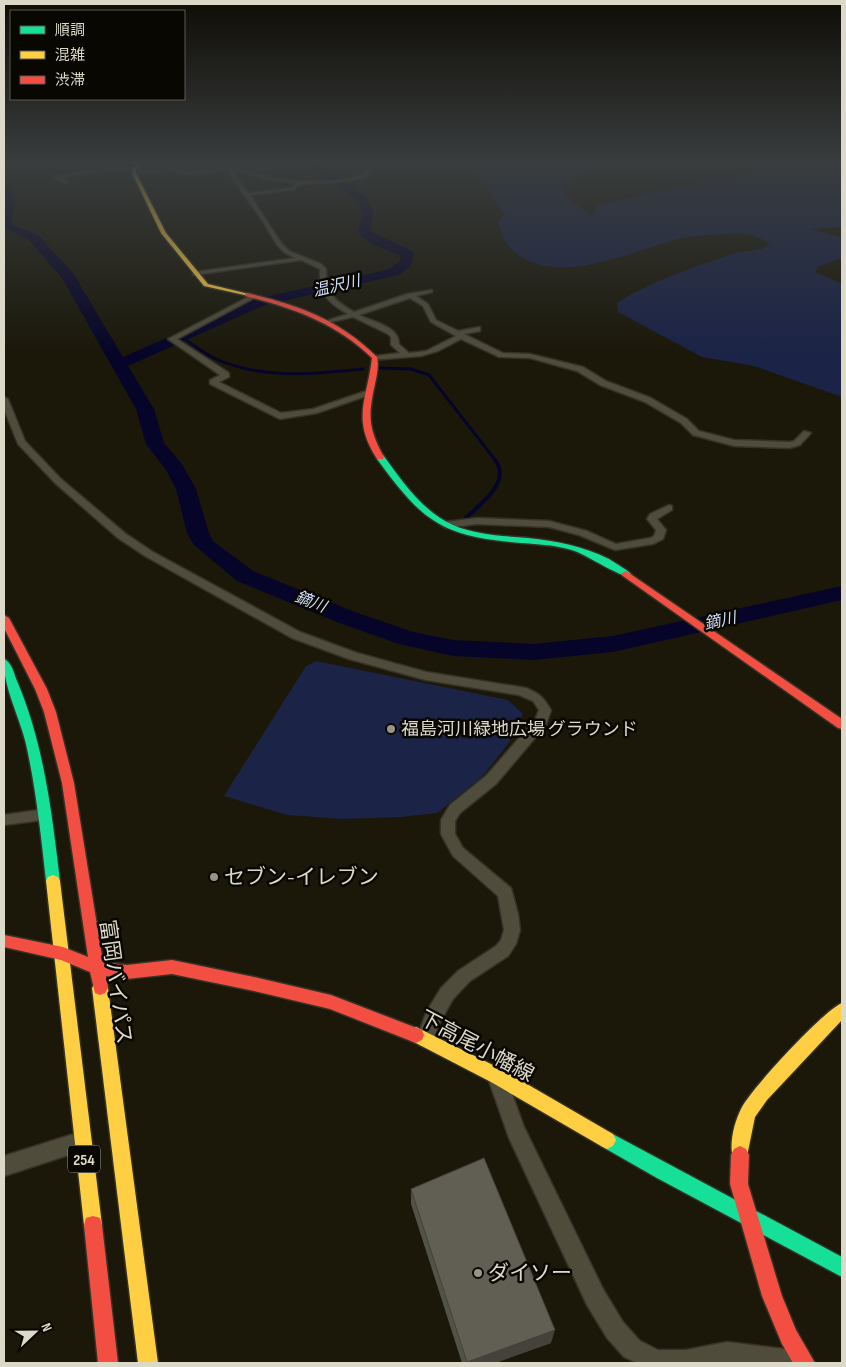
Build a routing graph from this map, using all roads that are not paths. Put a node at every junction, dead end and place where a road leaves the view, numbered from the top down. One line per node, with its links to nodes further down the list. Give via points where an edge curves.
1 (160, 225): 4 (main road)
2 (267, 225): 3 (street, via 279,244)
3 (300, 259): 4 (street); 8 (street, via 323,269 323,288)
4 (196, 274): 7 (main road, via 210,288)
5 (430, 291): 6 (street)
6 (409, 296): 8 (street); 11 (street, via 426,306 433,321)
7 (252, 297): 9 (main road, via 287,304); 14 (street, via 172,339 226,376 213,382 280,416 314,411)
8 (354, 315): 9 (street); 12 (street, via 391,332 395,345)
9 (328, 322): 13 (main road, via 365,347)
10 (477, 329): 11 (street)
11 (459, 335): 12 (street, via 432,351); 16 (street, via 502,355 530,356 580,369 602,383 648,400 684,421 696,433 734,443 790,445)
12 (407, 355): 13 (street)
13 (375, 358): 14 (main road, via 376,367)
14 (369, 392): 18 (main road, via 364,424 376,452 424,510)
15 (4, 399): 28 (street, via 21,442 122,536 149,554 296,635 426,676 522,692 537,698 544,710 541,722 491,780 455,809 448,820 448,834 458,852 505,892 511,934 501,954 456,983 428,1025)
16 (807, 433)
17 (668, 508): 18 (street, via 652,520 661,530 653,542 615,547 583,533 549,524 477,521)
18 (446, 525): 21 (main road, via 481,535 547,541 583,550 602,559)
19 (4, 618): 26 (main road, 富岡バイパス / 254, via 41,689 65,765)
20 (4, 663): 22 (main road, 254, via 33,747)
21 (842, 725)
22 (45, 815): 23 (street); 25 (main road, 254)
23 (4, 820)
24 (4, 941): 25 (main road, 下高尾小幡線)
25 (62, 954): 26 (main road, 下高尾小幡線); 30 (main road, 254)
26 (97, 968): 28 (main road, 下高尾小幡線, via 127,972 172,967 254,984 331,1002); 35 (main road, 富岡バイパス / 254)
27 (842, 1010): 32 (main road, via 783,1069 748,1113 741,1138 739,1184)
28 (425, 1039): 29 (main road, 下高尾小幡線)
29 (497, 1076): 32 (main road, 下高尾小幡線); 36 (street, via 516,1131 595,1297 632,1350 657,1361 686,1361 727,1353)
30 (82, 1142): 31 (street); 34 (main road, 254)
31 (4, 1166)
32 (750, 1218): 33 (main road, 下高尾小幡線); 36 (main road, via 772,1296)
33 (842, 1267)
34 (108, 1363)
35 (148, 1363)
36 (804, 1363)

